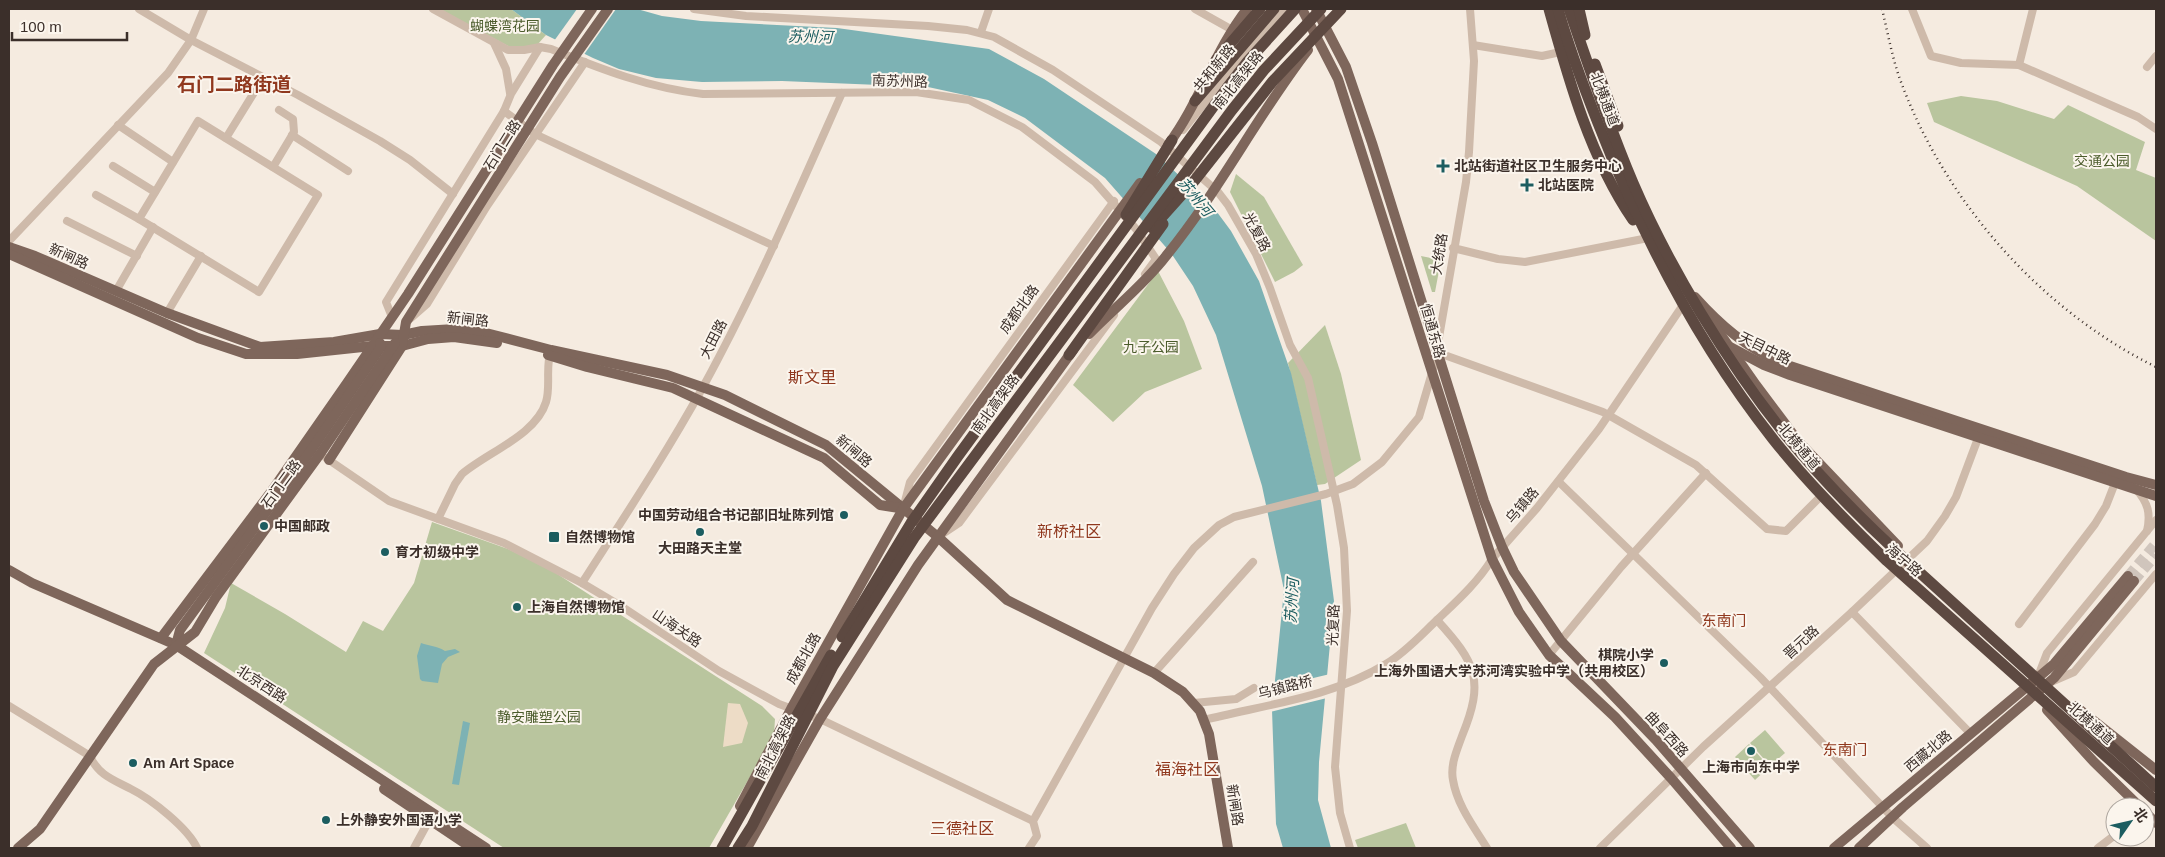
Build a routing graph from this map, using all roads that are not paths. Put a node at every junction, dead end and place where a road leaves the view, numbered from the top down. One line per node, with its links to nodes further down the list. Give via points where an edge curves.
1 (139, 9): 28 (street)
2 (204, 9): 28 (street)
3 (433, 9): 29 (street)
4 (592, 9): 79 (main road, 石门二路)
5 (608, 9): 80 (main road, 石门二路, via 560,77)
6 (694, 9): 26 (street, 光复路, via 746,16)
7 (989, 9): 26 (street)
8 (1195, 9): 30 (street)
9 (1247, 9): 35 (main road, 成都北路, via 1224,41)
10 (1259, 9): 30 (street); 35 (highway)
11 (1274, 9): 42 (highway)
12 (1284, 9): 30 (street, 共和新路)
13 (1295, 9): 73 (highway, 南北高架路, via 1248,61)
14 (1302, 9): 27 (main road, 恒通东路)
15 (1316, 9): 25 (main road, 恒通东路)
16 (1321, 9): 74 (highway, 南北高架路, via 1270,63 1232,110)
17 (1342, 9): 25 (main road); 55 (highway, via 1273,81)
18 (1470, 9): 31 (street, 大统路)
19 (1549, 9): 69 (highway, via 1566,72 1597,153 1619,199)
20 (1556, 9): 33 (main road, 天目中路); 69 (highway, 北横通道, via 1605,142)
21 (1569, 9): 65 (highway, 北横通道, via 1615,138); 76 (main road, 天目中路, via 1640,191)
22 (1579, 9): 65 (highway, via 1588,45)
23 (1912, 9): 37 (street, via 1931,56 1961,64)
24 (2032, 12): 37 (street)
25 (1326, 27): 27 (main road); 87 (main road, 恒通东路, via 1346,68 1372,143)
26 (981, 32): 50 (street, 光复路, via 1053,70)
27 (1317, 36): 55 (street, via 1302,45 1275,75); 88 (main road, via 1216,189 1166,257); 89 (main road, 恒通东路, via 1338,80)
28 (191, 40): 39 (street); 45 (street, via 168,73)
29 (493, 42): 32 (street, via 508,50); 41 (street, 石门二路, via 506,69)
30 (1253, 42): 50 (street, 共和新路)
31 (1473, 45): 33 (street, via 1542,56); 68 (street, 大统路, via 1469,152)
32 (540, 48): 36 (street, 南苏州路); 41 (street, 石门二路)
33 (1567, 51): 63 (main road, 天目中路)
34 (2156, 56): 38 (street)
35 (1216, 60): 42 (main road, 成都北路)
36 (584, 62): 40 (street, 南苏州路, via 632,80 681,92); 47 (street, 石门二路)
37 (2018, 65): 46 (street, via 2138,117)
38 (2147, 67)
39 (263, 78): 49 (street); 57 (street, via 395,150)
40 (842, 93): 59 (street, 南苏州路, via 916,92 969,100 1022,127 1095,182); 66 (street, 大田路)
41 (510, 94): 44 (street, 石门二路)
42 (1195, 101): 50 (main road, 成都北路)
43 (278, 110): 48 (street, via 294,120)
44 (504, 111): 47 (street); 57 (street, 石门二路)
45 (118, 125): 51 (street); 64 (street)
46 (2156, 129)
47 (535, 134): 66 (street); 80 (street, 石门二路, via 427,304)
48 (292, 136): 53 (street); 54 (street)
49 (226, 138): 51 (street, via 198,121); 53 (street)
50 (1170, 144): 55 (street, 光复路); 73 (highway); 104 (main road, 成都北路)
51 (173, 162): 56 (street)
52 (113, 166): 56 (street)
53 (273, 167): 72 (street, via 318,195 260,292)
54 (348, 171)
55 (1196, 177): 74 (highway); 88 (highway); 101 (street, 光复路, via 1218,192 1228,205 1263,271 1290,345 1308,378)
56 (155, 192): 60 (street)
57 (453, 194): 79 (street, 石门二路, via 386,302)
58 (96, 195): 60 (street)
59 (1114, 201): 104 (street, 成都北路, via 910,482); 108 (street, 南苏州路, via 1156,259 959,523)
60 (139, 219): 62 (street)
61 (67, 221): 71 (street)
62 (153, 227): 71 (street); 72 (street)
63 (1643, 238): 68 (street, via 1525,262); 77 (main road, 天目中路)
64 (9, 241)
65 (1662, 242): 146 (highway, 北横通道, via 1726,352 1783,432 1815,470 1896,551)
66 (774, 246): 90 (street, 大田路)
67 (9, 247): 75 (main road, 新闸路)
68 (1453, 248): 87 (street, 大统路)
69 (1652, 249): 146 (highway, 北横通道, via 1694,326 1773,440 1806,478 1887,560)
70 (9, 254): 83 (main road, 新闸路, via 198,338 246,354 297,354)
71 (137, 256): 75 (street)
72 (200, 256): 78 (street)
73 (1089, 275): 160 (highway, 南北高架路, via 911,523 812,687)
74 (1101, 285): 161 (highway, 南北高架路, via 890,575 834,666)
75 (116, 291): 78 (main road, 新闸路)
76 (1692, 294): 77 (street, 乌镇路); 85 (main road, 海宁路); 93 (main road, 天目中路, via 1732,335 1769,357)
77 (1680, 308): 85 (main road, 天目中路); 92 (street, 乌镇路); 103 (main road, 海宁路, via 1762,430)
78 (166, 313): 81 (main road, 新闸路, via 260,347 334,342)
79 (392, 317): 81 (main road, 石门二路)
80 (406, 322): 82 (main road, 石门二路)
81 (380, 334): 82 (main road, 新闸路); 83 (main road)
82 (403, 335): 84 (main road, 石门二路); 86 (main road, 新闸路, via 455,329 486,333)
83 (376, 346): 84 (main road, 新闸路); 94 (main road, 石门二路); 109 (main road, 石门二路)
84 (397, 346): 86 (main road, 新闸路, via 454,337); 94 (main road, 石门二路); 95 (main road, 石门二路)
85 (1728, 346): 93 (main road, 天目中路, via 1784,373); 112 (main road, 海宁路, via 1798,441)
86 (550, 352): 90 (main road, 新闸路, via 667,374); 91 (main road, 新闸路, via 587,367 668,386); 105 (street, via 543,411 526,430 462,474)
87 (1436, 352): 89 (street, 大统路); 92 (street); 110 (main road, 恒通东路)
88 (1069, 355): 108 (main road)
89 (1432, 374): 101 (street, 大统路, via 1420,415 1386,457 1364,478); 113 (main road, 恒通东路)
90 (703, 387): 91 (street, 大田路); 104 (main road, 新闸路, via 826,445)
91 (696, 398): 104 (main road, 新闸路, via 824,458 880,505); 118 (street, 大田路)
92 (1609, 415): 96 (street, via 1685,457); 97 (street, 乌镇路)
93 (1980, 433): 98 (main road, 天目中路); 99 (main road, 天目中路); 112 (street, 晋元路, via 1950,508 1927,541)
94 (316, 452): 95 (street, 山海关路); 109 (main road, 石门二路); 124 (main road, 石门二路, via 195,632)
95 (329, 460): 105 (street, 山海关路, via 390,500)
96 (1706, 473): 103 (street, via 1767,529 1786,531); 111 (street)
97 (1558, 482): 110 (street, 乌镇路); 111 (street)
98 (2115, 483): 100 (main road, 天目中路); 121 (street, via 2095,524)
99 (2156, 485)
100 (2136, 489): 102 (main road, 天目中路); 107 (street, via 2147,503)
101 (1334, 491): 126 (street, 大统路, via 1242,514 1218,525 1174,574); 130 (street, 光复路, via 1347,591)
102 (2156, 496)
103 (1819, 498): 116 (main road, 海宁路)
104 (902, 508): 108 (main road, 新闸路); 138 (main road, 成都北路)
105 (438, 519): 118 (street, 山海关路, via 504,544)
106 (2156, 520): 107 (street, 西藏北路)
107 (2146, 533): 128 (street, 西藏北路, via 2048,653)
108 (938, 537): 126 (main road, 新闸路, via 1007,600); 139 (main road)
109 (241, 539): 122 (main road, 石门二路); 124 (main road, 石门二路, via 180,630)
110 (1502, 548): 113 (street, 乌镇路); 123 (main road, 恒通东路, via 1514,572)
111 (1634, 553): 123 (street); 131 (street)
112 (1910, 558): 116 (street, 晋元路); 128 (main road, 海宁路)
113 (1492, 559): 120 (street, 乌镇路, via 1483,574); 125 (main road, 恒通东路, via 1519,612)
114 (1253, 562): 127 (street)
115 (9, 570): 122 (main road, 北京西路)
116 (1896, 572): 119 (street, 晋元路); 132 (main road, 海宁路)
117 (2156, 574): 129 (street, 西藏北路, via 2074,672)
118 (582, 584): 138 (street, 山海关路, via 719,671)
119 (1852, 612): 131 (street, 晋元路); 141 (street)
120 (1437, 620): 130 (street, 乌镇路, via 1388,663); 166 (street, via 1459,644 1468,659 1473,678 1473,710 1454,758 1452,779 1464,813)
121 (2019, 624)
122 (161, 638): 124 (main road, 北京西路)
123 (1561, 641): 125 (street); 143 (main road, 曲阜西路, via 1656,740)
124 (176, 645): 142 (main road, 石门二路, via 154,664); 151 (main road, 北京西路, via 367,770)
125 (1549, 655): 145 (main road, 曲阜西路, via 1615,717)
126 (1124, 658): 127 (main road, 新闸路); 153 (street, 大统路)
127 (1154, 674): 136 (main road, 新闸路, via 1174,685)
128 (2039, 674): 129 (main road, 海宁路); 129 (main road, 西藏北路, via 2054,664 2131,579); 132 (main road, 西藏北路)
129 (2049, 683): 135 (main road, 西藏北路); 144 (main road, 海宁路, via 2084,715)
130 (1340, 686): 134 (street, 乌镇路); 165 (street, 光复路, via 1336,780 1340,813)
131 (1770, 687): 143 (street, 晋元路); 150 (street)
132 (2024, 687): 135 (main road, 海宁路); 141 (main road, 西藏北路)
133 (1254, 688): 136 (street, via 1236,700)
134 (1331, 689): 140 (street, 乌镇路桥)
135 (2034, 697): 148 (main road, 海宁路); 152 (main road, 西藏北路)
136 (1194, 703): 140 (main road, 新闸路)
137 (9, 706): 142 (street)
138 (791, 709): 139 (street, 山海关路); 159 (main road, 成都北路)
139 (820, 719): 153 (street, 山海关路); 162 (main road)
140 (1204, 720): 164 (main road, 新闸路, via 1212,748)
141 (1970, 733): 150 (main road, 西藏北路)
142 (90, 756): 154 (main road, 石门二路, via 40,829); 155 (street, via 94,767 181,825)
143 (1679, 769): 145 (street, 晋元路); 169 (main road, 曲阜西路)
144 (2156, 770)
145 (1671, 778): 167 (street, 晋元路); 168 (main road, 曲阜西路)
146 (2140, 780): 147 (highway, 北横通道); 149 (highway, 北横通道)
147 (2156, 787)
148 (2130, 797)
149 (2156, 802)
150 (1882, 807): 152 (street); 170 (main road, 西藏北路)
151 (431, 817): 156 (street); 157 (main road); 158 (main road, 北京西路)
152 (1892, 818): 171 (main road, 西藏北路); 172 (street)
153 (1033, 821): 163 (street, via 1037,836)
154 (18, 848)
155 (197, 848)
156 (414, 848)
157 (472, 848)
158 (486, 848)
159 (715, 848)
160 (722, 848)
161 (738, 848)
162 (747, 848)
163 (1029, 848)
164 (1228, 848)
165 (1350, 848)
166 (1487, 848)
167 (1600, 848)
168 (1731, 848)
169 (1750, 848)
170 (1834, 848)
171 (1859, 848)
172 (1927, 848)

